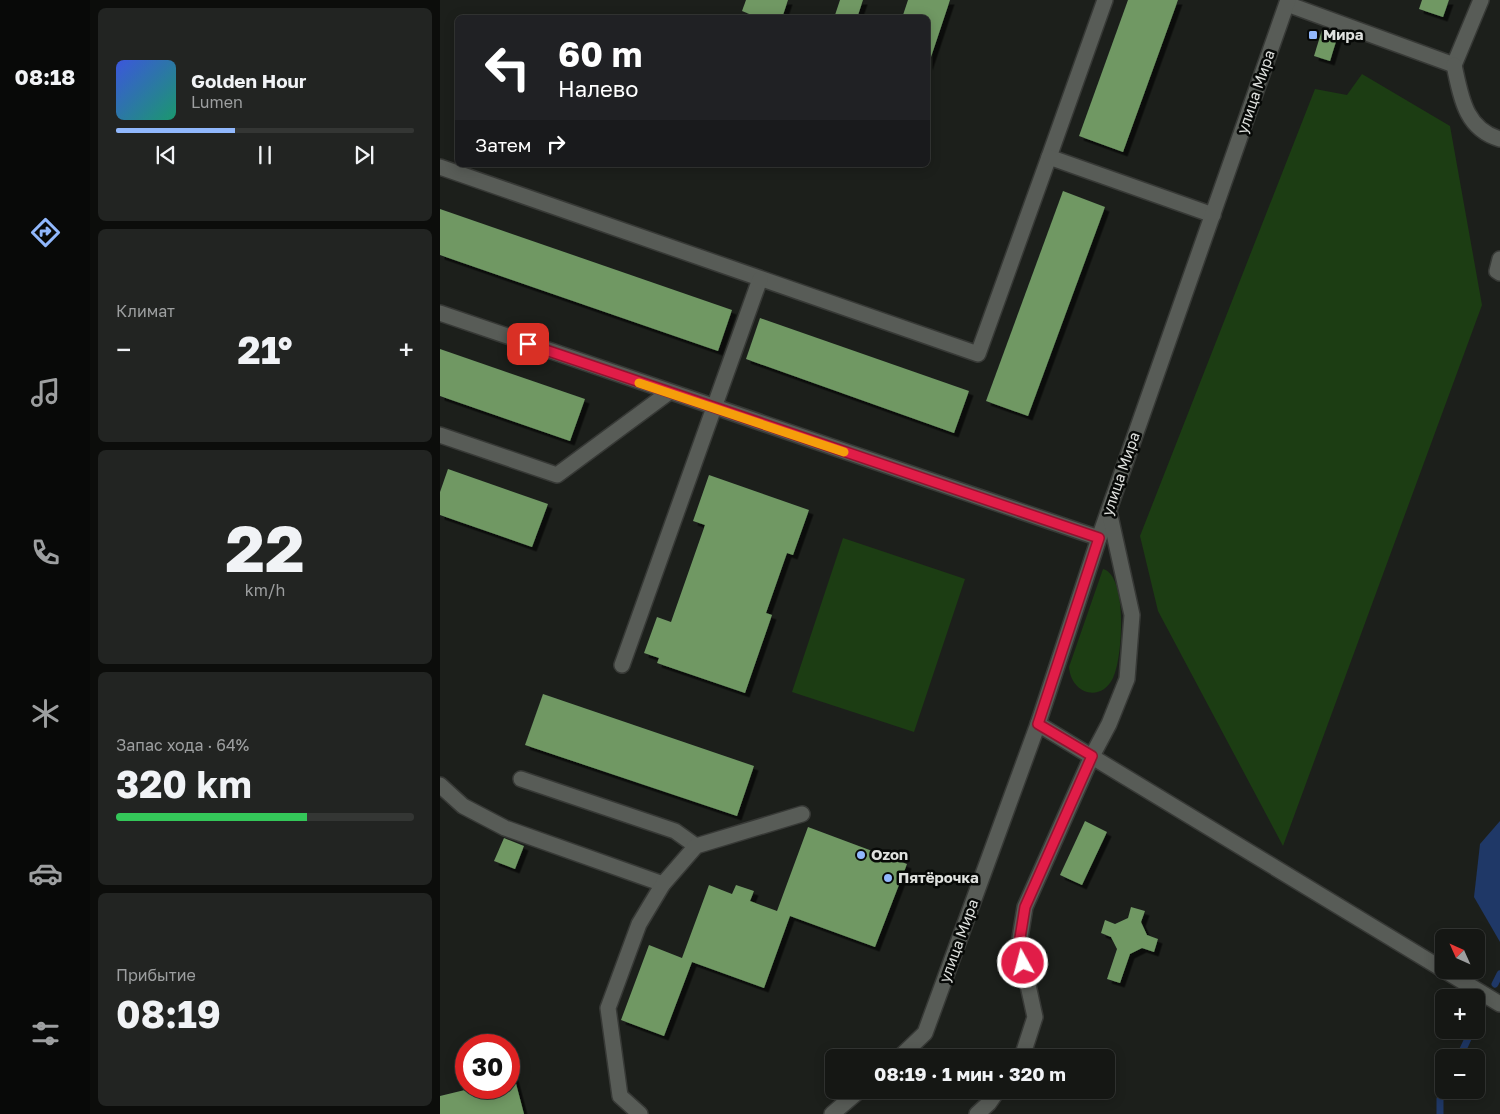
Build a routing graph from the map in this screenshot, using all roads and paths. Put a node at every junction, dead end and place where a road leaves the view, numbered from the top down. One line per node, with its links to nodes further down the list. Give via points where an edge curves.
1 (1105, 0): 6 (street)
2 (1481, 0): 4 (street)
3 (1288, 2): 4 (street); 8 (street, улица Мира)
4 (1454, 65): 5 (street, via 1462,103 1474,125 1488,136)
5 (1500, 139)
6 (1049, 158): 8 (street); 11 (street, via 978,354)
7 (440, 167): 11 (street)
8 (1213, 215): 16 (street, улица Мира)
9 (1500, 260): 10 (street, via 1497,271)
10 (1500, 274)
11 (760, 279): 14 (street)
12 (440, 313): 13 (street)
13 (668, 393): 14 (street); 15 (street, via 557,474)
14 (715, 409): 17 (street); 18 (street)
15 (440, 435)
16 (1108, 510): 17 (street, улица Мира); 20 (street, via 1132,615 1127,679)
17 (1099, 538): 19 (street, улица Мира)
18 (622, 665)
19 (1038, 724): 20 (street); 27 (street, улица Мира, via 925,1033)
20 (1092, 756): 26 (street); 28 (street, via 1025,907 1019,944 1035,1017)
21 (522, 779): 24 (street, via 675,831)
22 (440, 785): 25 (street, via 464,806 505,828)
23 (802, 814): 24 (street)
24 (696, 846): 25 (street)
25 (663, 884): 31 (street, via 639,924 608,1008 620,1096)
26 (1500, 1004)
27 (908, 1049)
28 (1025, 1049)
29 (850, 1099): 32 (street)
30 (992, 1099): 33 (street)
31 (640, 1114)
32 (832, 1114)
33 (977, 1114)

